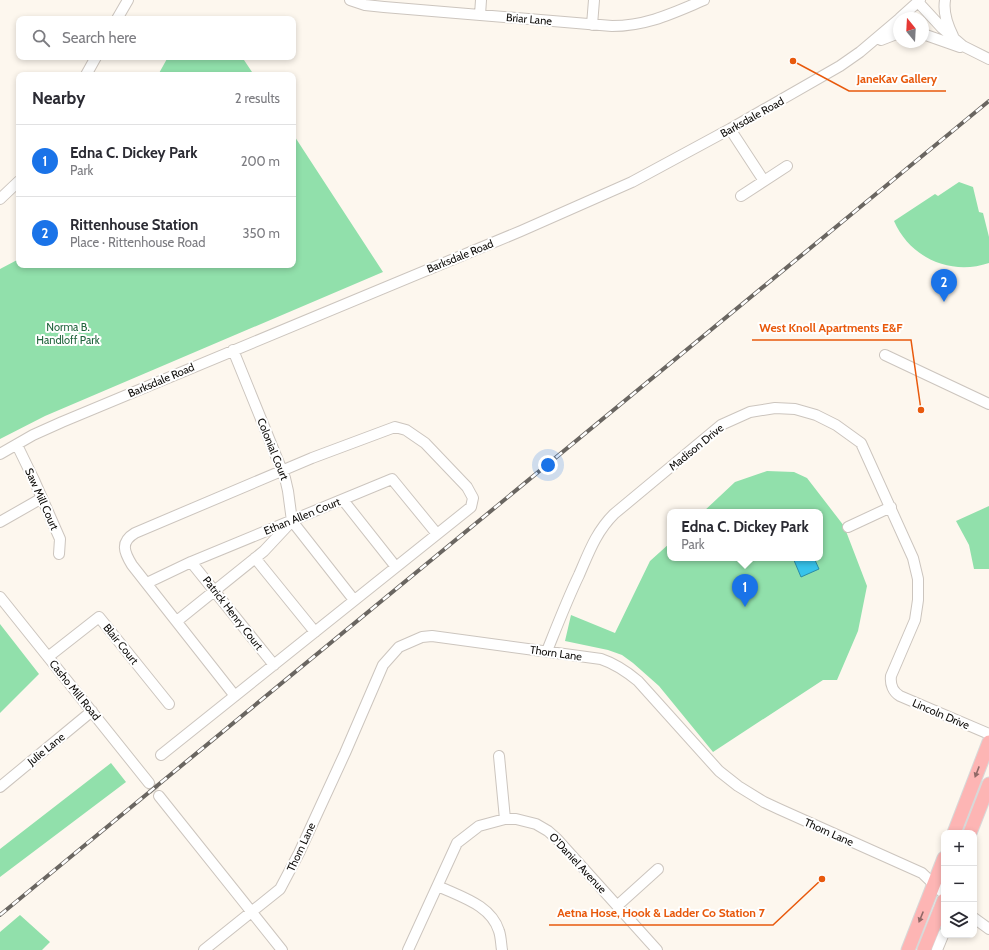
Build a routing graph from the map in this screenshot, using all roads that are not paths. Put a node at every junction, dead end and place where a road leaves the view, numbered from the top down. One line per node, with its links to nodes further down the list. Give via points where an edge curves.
1 (128, 0): 10 (street)
2 (350, 0): 9 (street, Briar Lane, via 365,5)
3 (481, 0): 9 (street)
4 (594, 0): 11 (street)
5 (704, 0): 11 (street, Briar Lane, via 637,25)
6 (945, 0): 15 (street, via 944,12)
7 (919, 1): 8 (street, Barksdale Road); 15 (street)
8 (907, 12)
9 (480, 15): 11 (street, Briar Lane)
10 (119, 16)
11 (592, 25)
12 (893, 25): 17 (street, Barksdale Road)
13 (893, 34): 17 (street)
14 (929, 36): 16 (street)
15 (955, 39): 16 (street)
16 (971, 51): 18 (street)
17 (860, 52): 21 (street, Barksdale Road)
18 (989, 59)
19 (94, 60): 20 (street)
20 (88, 72)
21 (730, 129): 23 (street); 27 (street, Barksdale Road, via 649,173 580,206)
22 (787, 166): 23 (street)
23 (764, 181): 25 (street)
24 (16, 184): 26 (street)
25 (741, 196)
26 (0, 199)
27 (233, 350): 30 (street, Barksdale Road, via 62,422); 32 (street, Colonial Court)
28 (885, 355): 29 (street)
29 (989, 404)
30 (17, 445): 31 (street, Barksdale Road); 33 (street, Saw Mill Court)
31 (0, 454)
32 (282, 471): 36 (street, Colonial Court); 39 (street, via 395,427 406,430 425,443 467,487 473,498 471,507); 44 (street, via 129,537 125,547 128,558)
33 (42, 498): 37 (street); 40 (street, Saw Mill Court, via 60,539)
34 (342, 500): 36 (street, Ethan Allen Court); 39 (street, Ethan Allen Court, via 392,479); 43 (street)
35 (891, 507): 38 (street); 50 (street, Madison Drive, via 861,443 836,425 816,415 789,409 775,408 750,412 721,426 603,525 566,602); 53 (street, Madison Drive, via 913,558 918,579 915,620 890,676)
36 (292, 520): 41 (street); 42 (street, Ethan Allen Court); 47 (street)
37 (0, 522)
38 (848, 527)
39 (436, 534): 43 (street)
40 (59, 554)
41 (255, 558): 45 (street); 49 (street)
42 (192, 562): 44 (street, Ethan Allen Court); 45 (street, Patrick Henry Court)
43 (396, 567): 47 (street)
44 (147, 583): 48 (street)
45 (215, 591): 48 (street); 52 (street, Patrick Henry Court)
46 (0, 597): 51 (street, Casho Mill Road)
47 (354, 600): 49 (street)
48 (177, 620): 54 (street)
49 (315, 632): 52 (street)
50 (547, 652): 70 (street, Thorn Lane, via 601,659 626,670 711,763 738,786 779,810 922,873); 75 (street, Thorn Lane, via 432,636 422,637 399,647 383,665 287,877 280,889)
51 (48, 657): 55 (street, Blair Court, via 99,617); 56 (street, Casho Mill Road)
52 (274, 665): 54 (street)
53 (894, 691): 57 (street, Lincoln Drive, via 900,696)
54 (235, 696): 59 (street)
55 (169, 704)
56 (92, 712): 61 (street, Casho Mill Road); 63 (street, Julie Lane)
57 (989, 734)
58 (989, 742): 66 (main road, one-way to 66)
59 (161, 755)
60 (499, 756): 65 (street)
61 (149, 783)
62 (989, 784): 67 (main road)
63 (0, 787)
64 (159, 796): 75 (street)
65 (505, 819): 71 (street, O'Daniel Avenue, via 479,826 457,843); 74 (street, O'Daniel Avenue, via 526,821 548,831)
66 (955, 830)
67 (971, 830)
68 (941, 866): 70 (main road)
69 (658, 869): 74 (street)
70 (934, 884): 72 (street, Thorn Lane); 84 (main road, one-way to 84)
71 (438, 886): 81 (street, O'Daniel Avenue); 82 (street, via 485,908 494,918 500,932)
72 (941, 891)
73 (943, 902): 85 (main road)
74 (618, 906): 83 (street, O'Daniel Avenue)
75 (251, 912): 79 (street, Thorn Lane); 80 (street)
76 (977, 920): 77 (street)
77 (989, 929)
78 (942, 938): 86 (street)
79 (204, 950)
80 (282, 950)
81 (408, 950)
82 (502, 950)
83 (657, 950)
84 (908, 950)
85 (924, 950)
86 (937, 950)

